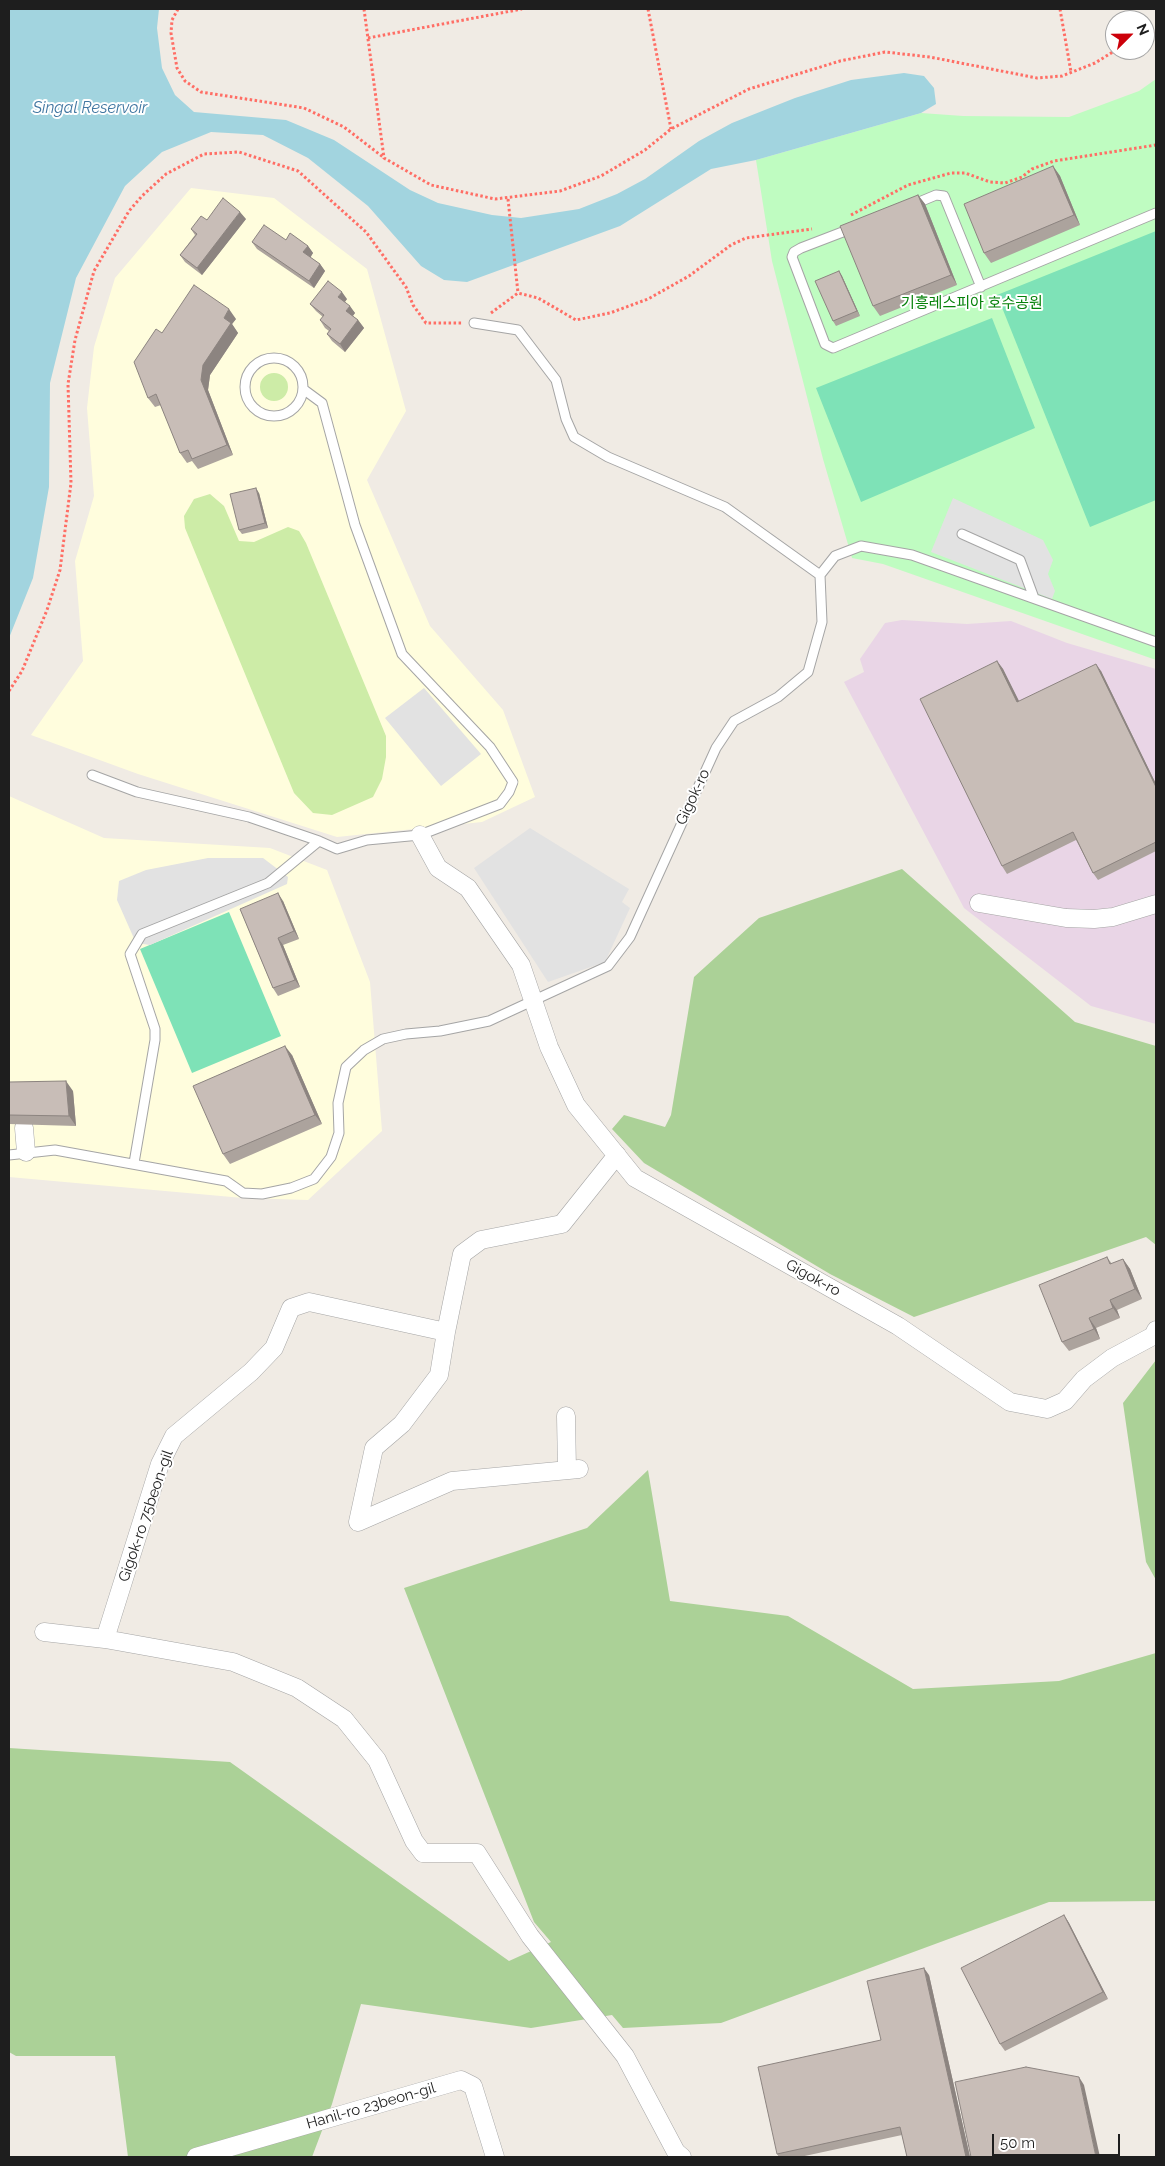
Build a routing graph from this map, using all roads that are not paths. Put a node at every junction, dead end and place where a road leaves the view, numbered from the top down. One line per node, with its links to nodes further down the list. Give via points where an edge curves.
1 (900, 209): 4 (lane, via 936,195 944,196)
2 (1156, 213): 4 (lane)
3 (864, 224): 4 (lane, via 801,248 792,257 825,344 833,348)
4 (981, 287)
5 (474, 323): 8 (lane, via 518,330 556,380 566,420 574,437 608,457 725,507)
6 (302, 389): 6 (lane, via 297,370 282,359 272,358 254,366 245,382 245,392 254,408 270,416 288,412 295,406); 12 (lane, via 322,404 355,525 402,654 490,747 513,782 500,804)
7 (962, 534): 9 (lane, via 1020,560)
8 (820, 576): 9 (lane, via 835,556 861,546 912,555); 16 (lane, Gigok-ro, via 822,622 808,672 778,697 734,721 716,748 630,937 608,966)
9 (1034, 598): 10 (lane)
10 (1156, 642)
11 (92, 775): 13 (lane, via 137,792 249,817)
12 (420, 835): 13 (lane, via 367,840 337,849); 16 (street, Gigok-ro, via 438,868 468,888 521,966)
13 (319, 840): 20 (lane, via 268,883 142,934 130,954 156,1040)
14 (979, 903): 15 (street, via 1066,918 1094,919)
15 (1156, 904)
16 (532, 1003): 19 (street, Gigok-ro, via 576,1105); 20 (lane, via 489,1021 383,1039 364,1050 346,1067 338,1103 339,1133 332,1157 314,1179 262,1194 243,1193 226,1181)
17 (24, 1128): 18 (street)
18 (17, 1154): 20 (lane, via 55,1150)
19 (617, 1155): 21 (street, Gigok-ro, via 636,1178 898,1326 1010,1402 1048,1409 1065,1401 1084,1379 1112,1358 1153,1336); 22 (street, via 562,1224 481,1240 462,1254)
20 (134, 1163)
21 (1156, 1330)
22 (446, 1332): 23 (street, via 438,1375 402,1424 374,1448 358,1522 452,1481 573,1470); 25 (street, Gigok-ro 75beon-gil, via 309,1302 291,1308 274,1348 251,1372 174,1436 160,1464)
23 (566, 1416)
24 (44, 1632): 25 (street)
25 (105, 1639): 26 (street, via 233,1662 297,1688 344,1719 377,1760 414,1841 423,1853 477,1853 530,1936 625,2056)
26 (673, 2156)
27 (196, 2157): 28 (street, Hanil-ro 23beon-gil, via 461,2080 472,2086)
28 (495, 2157)

